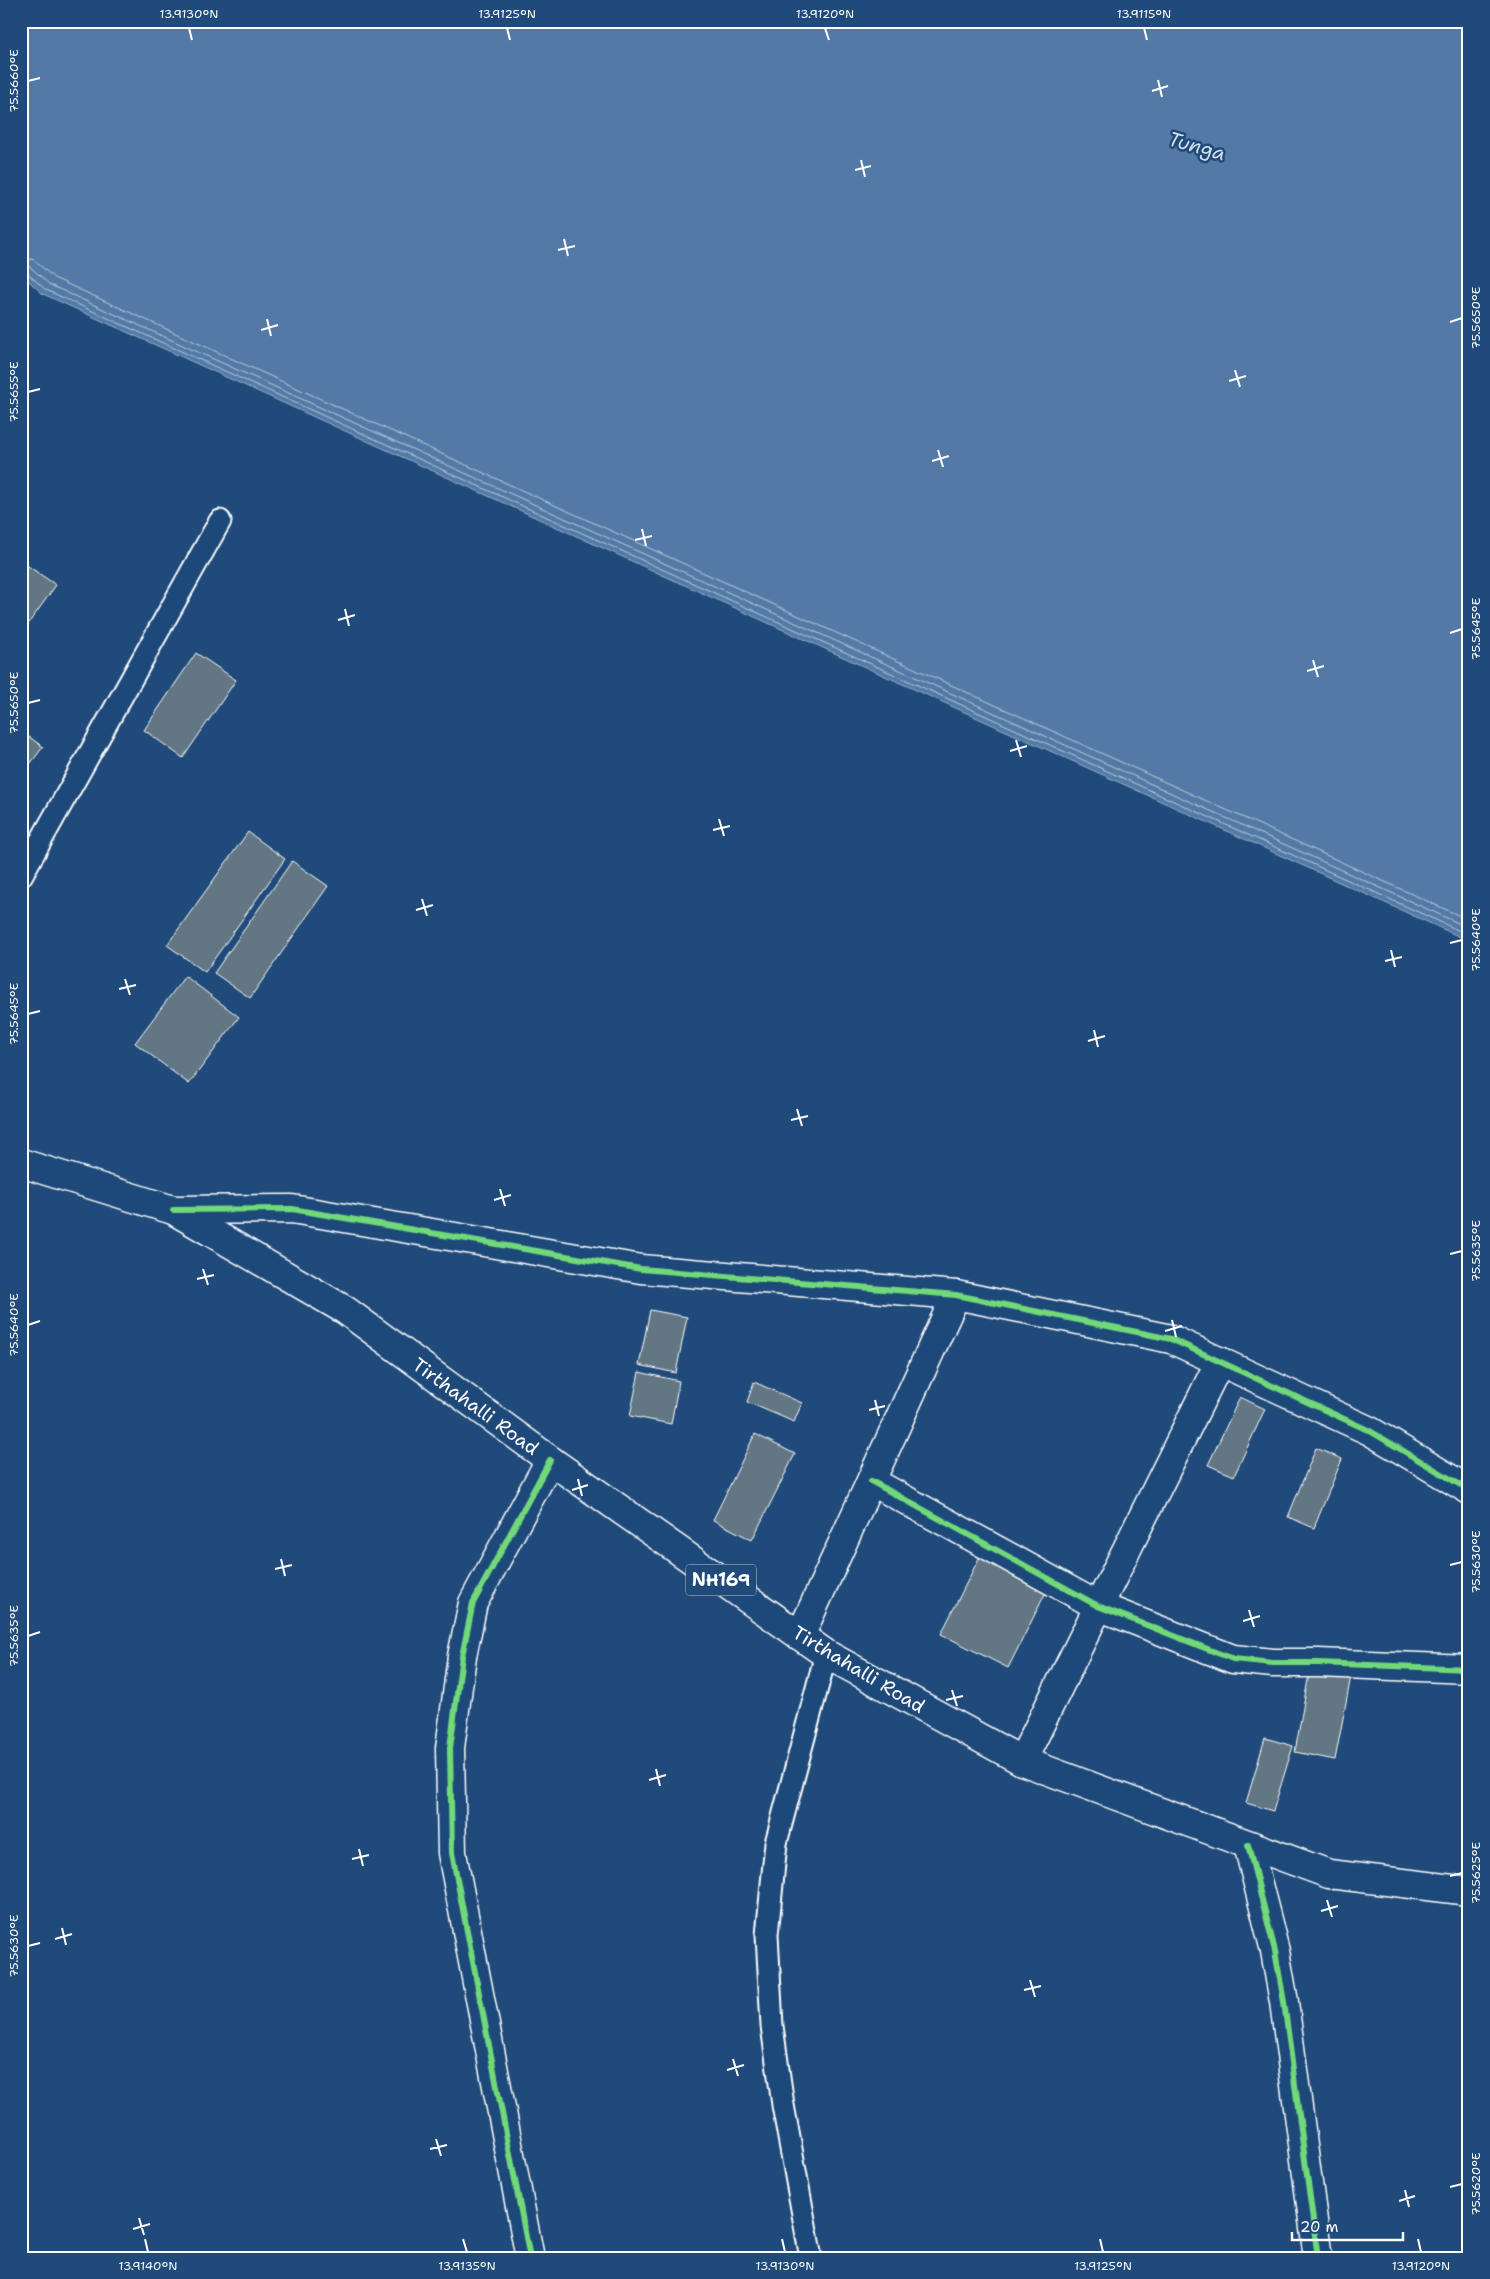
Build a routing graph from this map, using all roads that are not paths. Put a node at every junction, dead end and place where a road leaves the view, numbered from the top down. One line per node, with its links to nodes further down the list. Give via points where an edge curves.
1 (220, 521): 2 (lane)
2 (21, 876)
3 (21, 1163): 4 (main road, Tirthahalli Road / NH169)
4 (173, 1210): 5 (main road, via 292,1209 641,1269); 7 (main road, Tirthahalli Road / NH169, via 346,1310)
5 (956, 1295): 6 (main road, via 1171,1338); 8 (main road)
6 (1220, 1361): 9 (main road, via 1370,1431); 10 (main road)
7 (550, 1460): 11 (main road, Tirthahalli Road / NH169); 17 (main road, via 473,1603 450,1748 452,1853)
8 (871, 1481): 10 (main road); 11 (main road)
9 (1469, 1490)
10 (1098, 1606): 13 (main road, via 1233,1659); 14 (main road)
11 (800, 1636): 12 (main road, Tirthahalli Road / NH169)
12 (826, 1654): 14 (main road, Tirthahalli Road / NH169); 18 (lane, via 776,1843 768,1935 775,2046)
13 (1469, 1669)
14 (1022, 1761): 15 (main road, Tirthahalli Road / NH169)
15 (1248, 1844): 16 (main road, Tirthahalli Road / NH169, via 1329,1874); 19 (main road, via 1275,1951 1284,2002)
16 (1469, 1891)
17 (530, 2258)
18 (811, 2258)
19 (1318, 2258)

